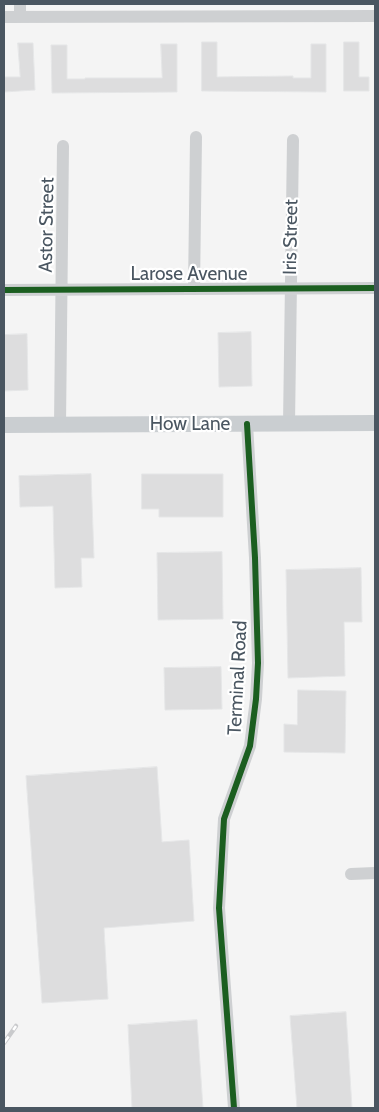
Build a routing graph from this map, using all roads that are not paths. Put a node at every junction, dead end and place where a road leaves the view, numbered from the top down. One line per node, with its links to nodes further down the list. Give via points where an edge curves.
1 (20, 4): 4 (street)
2 (375, 16): 4 (street)
3 (4, 17): 4 (street)
4 (20, 17)
5 (196, 137): 10 (street)
6 (293, 140): 8 (street, Iris Street)
7 (63, 146): 12 (street, Astor Street)
8 (291, 288): 9 (street, Larose Avenue); 10 (street, Larose Avenue); 15 (street, Iris Street)
9 (375, 288)
10 (194, 289): 12 (street, Larose Avenue)
11 (4, 290): 12 (street, Larose Avenue)
12 (61, 290): 17 (street, Astor Street)
13 (375, 423): 15 (main road, How Lane)
14 (247, 424): 15 (main road, How Lane); 17 (main road, How Lane); 20 (street, Terminal Road, via 255,558 256,699 250,746 224,819 219,908)
15 (289, 424)
16 (4, 425): 17 (main road, How Lane)
17 (60, 425)
18 (375, 873): 19 (street)
19 (351, 874)
20 (234, 1108)

